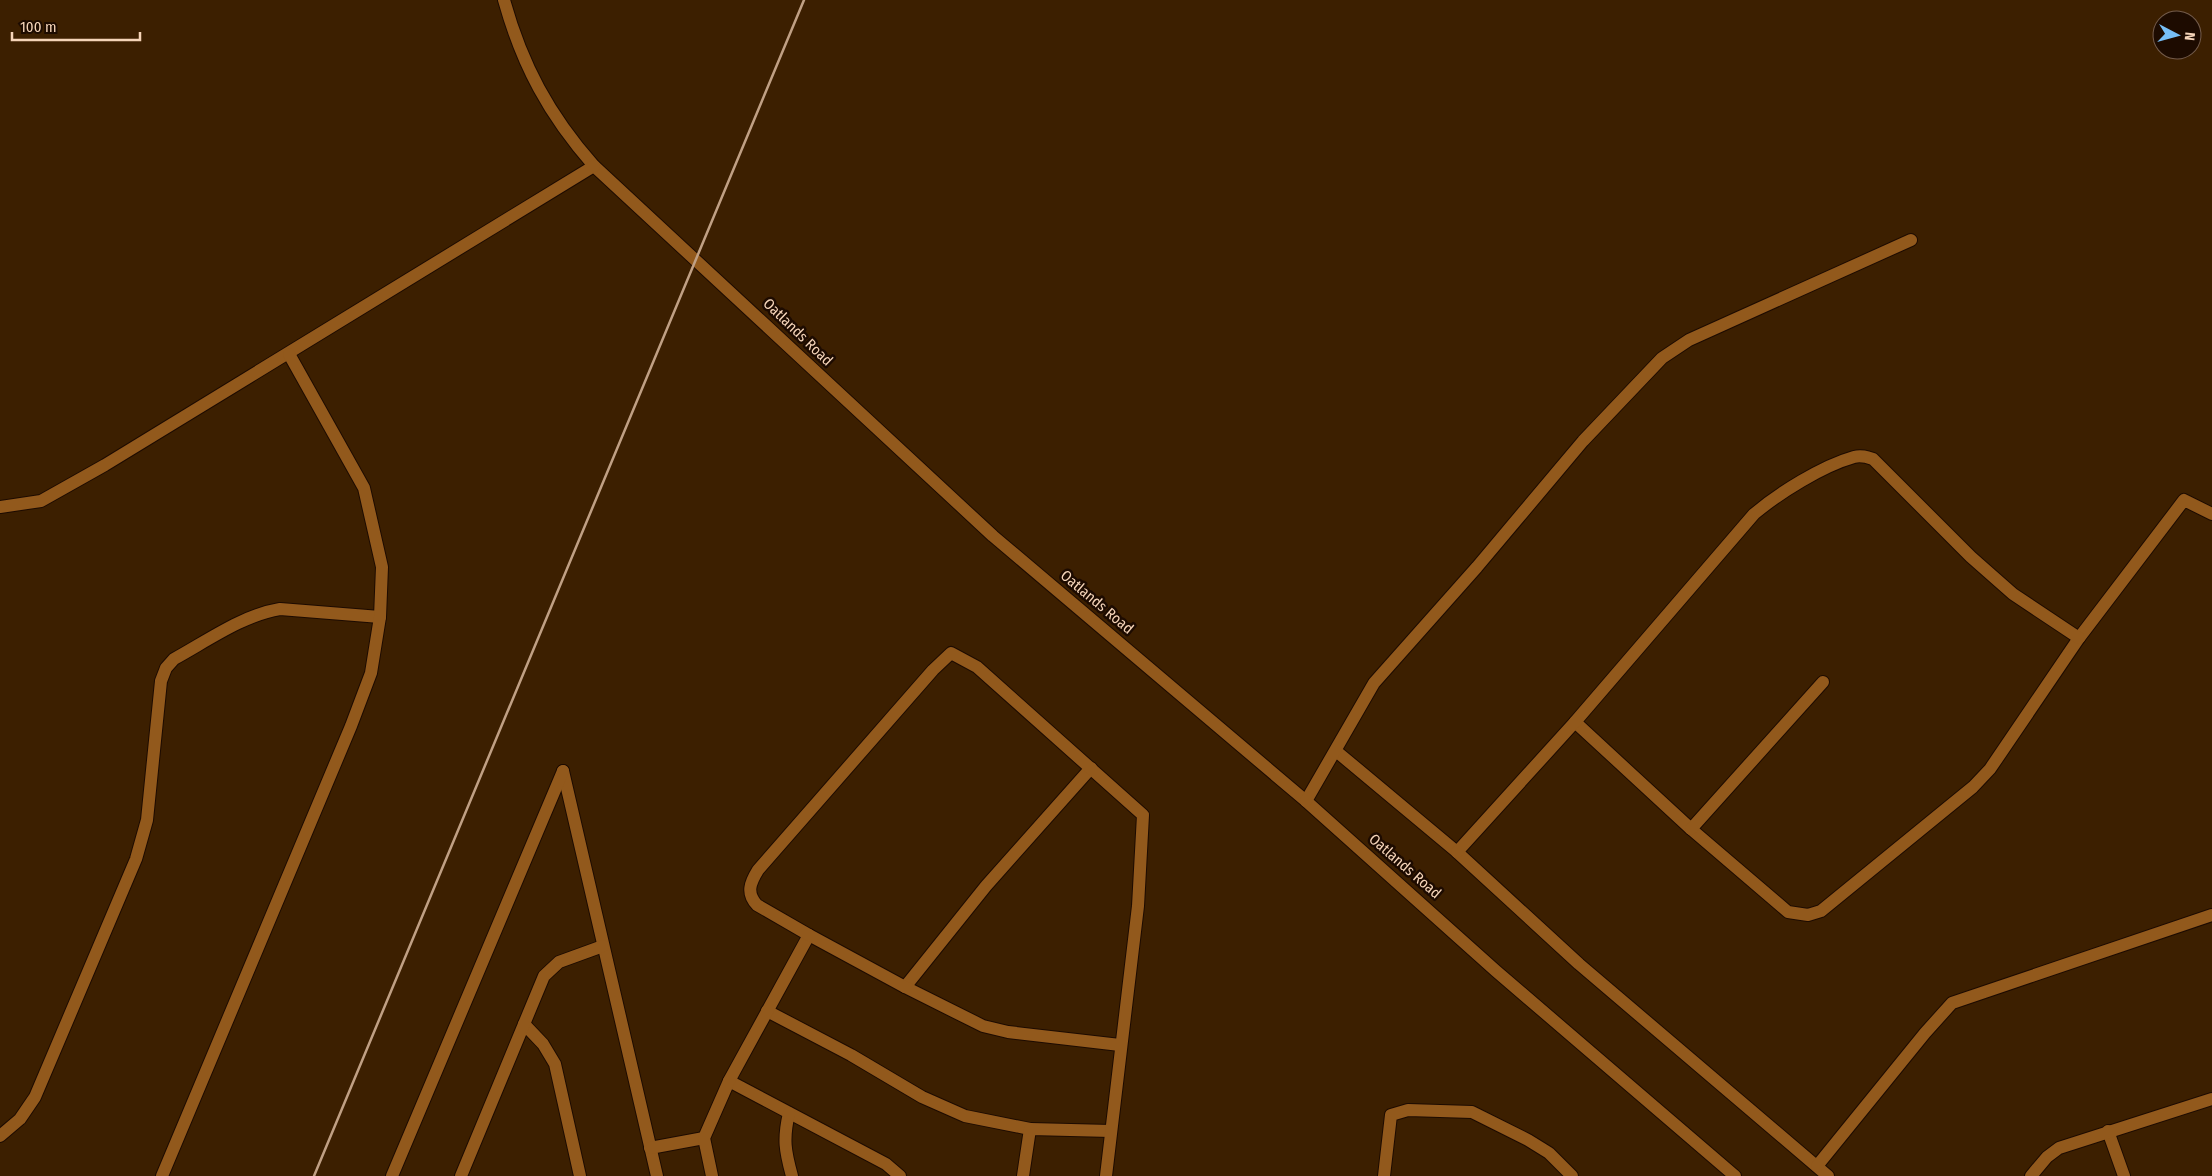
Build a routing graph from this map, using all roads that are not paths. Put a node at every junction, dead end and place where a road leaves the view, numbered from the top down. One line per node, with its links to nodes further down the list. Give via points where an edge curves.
1 (504, 0): 2 (street, Oatlands Road, via 536,86 554,116)
2 (594, 166): 4 (street); 13 (street, Oatlands Road, via 993,536)
3 (1911, 240): 11 (street, via 1689,340 1662,358 1583,441 1374,683)
4 (288, 354): 5 (street, via 41,501); 7 (street, via 364,488 382,567)
5 (0, 507)
6 (2212, 514): 8 (street, via 2184,500)
7 (380, 617): 29 (street, via 280,609 266,612 174,660 166,668 159,695 147,820 136,859 35,1097 20,1119); 33 (street, via 371,673 351,726)
8 (2079, 638): 10 (street, via 2013,594 1970,557 1873,459 1854,457 1775,497 1754,514); 14 (street, via 1990,769 1973,787 1821,911 1808,916 1788,912)
9 (1823, 682): 14 (street)
10 (1574, 722): 14 (street); 15 (street)
11 (1336, 751): 13 (street); 15 (street)
12 (1091, 768): 17 (street, via 977,667 951,653 753,878 749,892 757,905); 19 (street, via 986,886); 22 (street, via 1143,814 1138,906)
13 (1306, 801): 45 (street, Oatlands Road, via 1496,971)
14 (1691, 829)
15 (1456, 852): 32 (street, via 1579,964)
16 (2212, 915): 32 (street, via 1952,1003)
17 (809, 936): 19 (street); 20 (street)
18 (603, 946): 21 (street, via 551,968 544,976); 31 (street); 34 (street, via 563,771)
19 (905, 987): 22 (street, via 965,1018 996,1029)
20 (767, 1011): 23 (street); 26 (street, via 922,1097 965,1116)
21 (524, 1024): 35 (street); 36 (street, via 543,1044 555,1064)
22 (1120, 1045): 27 (street)
23 (729, 1081): 25 (street); 30 (street)
24 (2212, 1099): 28 (street)
25 (789, 1113): 39 (street, via 784,1145); 40 (street, via 886,1164)
26 (1030, 1129): 27 (street); 41 (street)
27 (1111, 1131): 42 (street)
28 (2108, 1131): 47 (street, via 2059,1148); 48 (street)
29 (0, 1136)
30 (704, 1138): 31 (street); 38 (street)
31 (650, 1148): 37 (street)
32 (1817, 1166): 46 (street)
33 (162, 1176)
34 (392, 1176)
35 (461, 1176)
36 (580, 1176)
37 (656, 1176)
38 (712, 1176)
39 (792, 1176)
40 (900, 1176)
41 (1023, 1176)
42 (1106, 1176)
43 (1384, 1176): 44 (street, via 1391,1115 1408,1110 1472,1112 1549,1153)
44 (1572, 1176)
45 (1735, 1176)
46 (1828, 1176)
47 (2031, 1176)
48 (2124, 1176)

